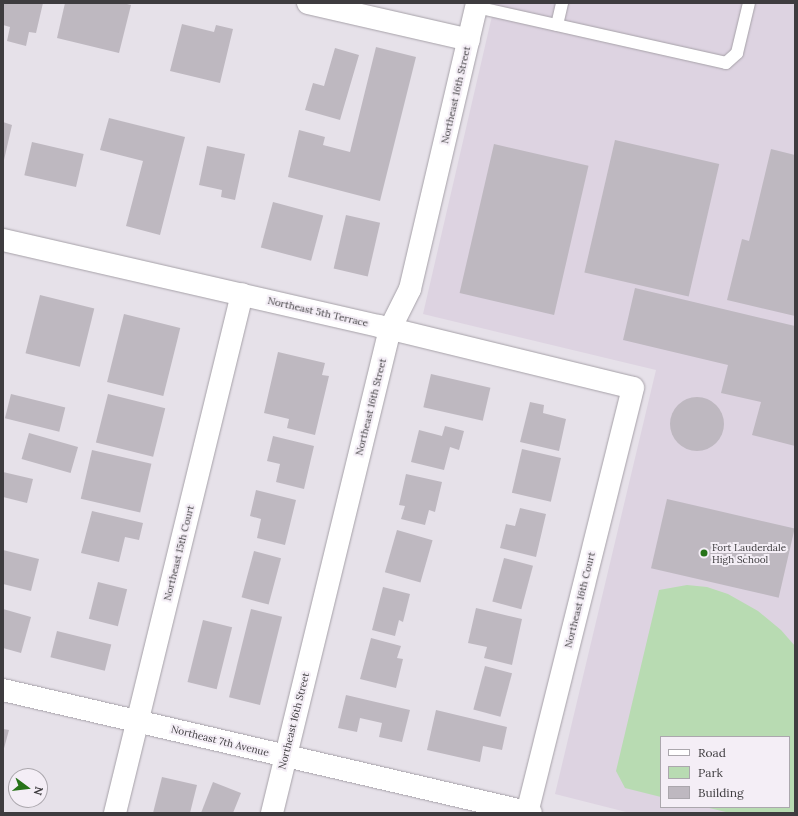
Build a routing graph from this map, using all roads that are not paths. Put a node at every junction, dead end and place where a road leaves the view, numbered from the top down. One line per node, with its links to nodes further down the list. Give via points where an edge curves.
1 (308, 3): 6 (street)
2 (562, 3): 5 (lane)
3 (749, 3): 5 (lane, via 737,53 726,63)
4 (477, 5): 5 (lane); 6 (street, Northeast 16th Street)
5 (557, 25)
6 (469, 40): 9 (street, Northeast 16th Street, via 410,289)
7 (3, 240): 8 (street, Northeast 5th Terrace)
8 (242, 294): 9 (street, Northeast 5th Terrace); 12 (street, Northeast 15th Court)
9 (390, 329): 10 (street, Northeast 5th Terrace); 13 (street, Northeast 16th Street)
10 (633, 388): 16 (street, Northeast 16th Court)
11 (3, 690): 12 (street, Northeast 7th Avenue)
12 (138, 720): 13 (street, Northeast 7th Avenue); 14 (street, Northeast 15th Court)
13 (285, 757): 15 (street, Northeast 16th Street); 16 (street, Northeast 7th Avenue)
14 (115, 813)
15 (272, 813)
16 (528, 813)

